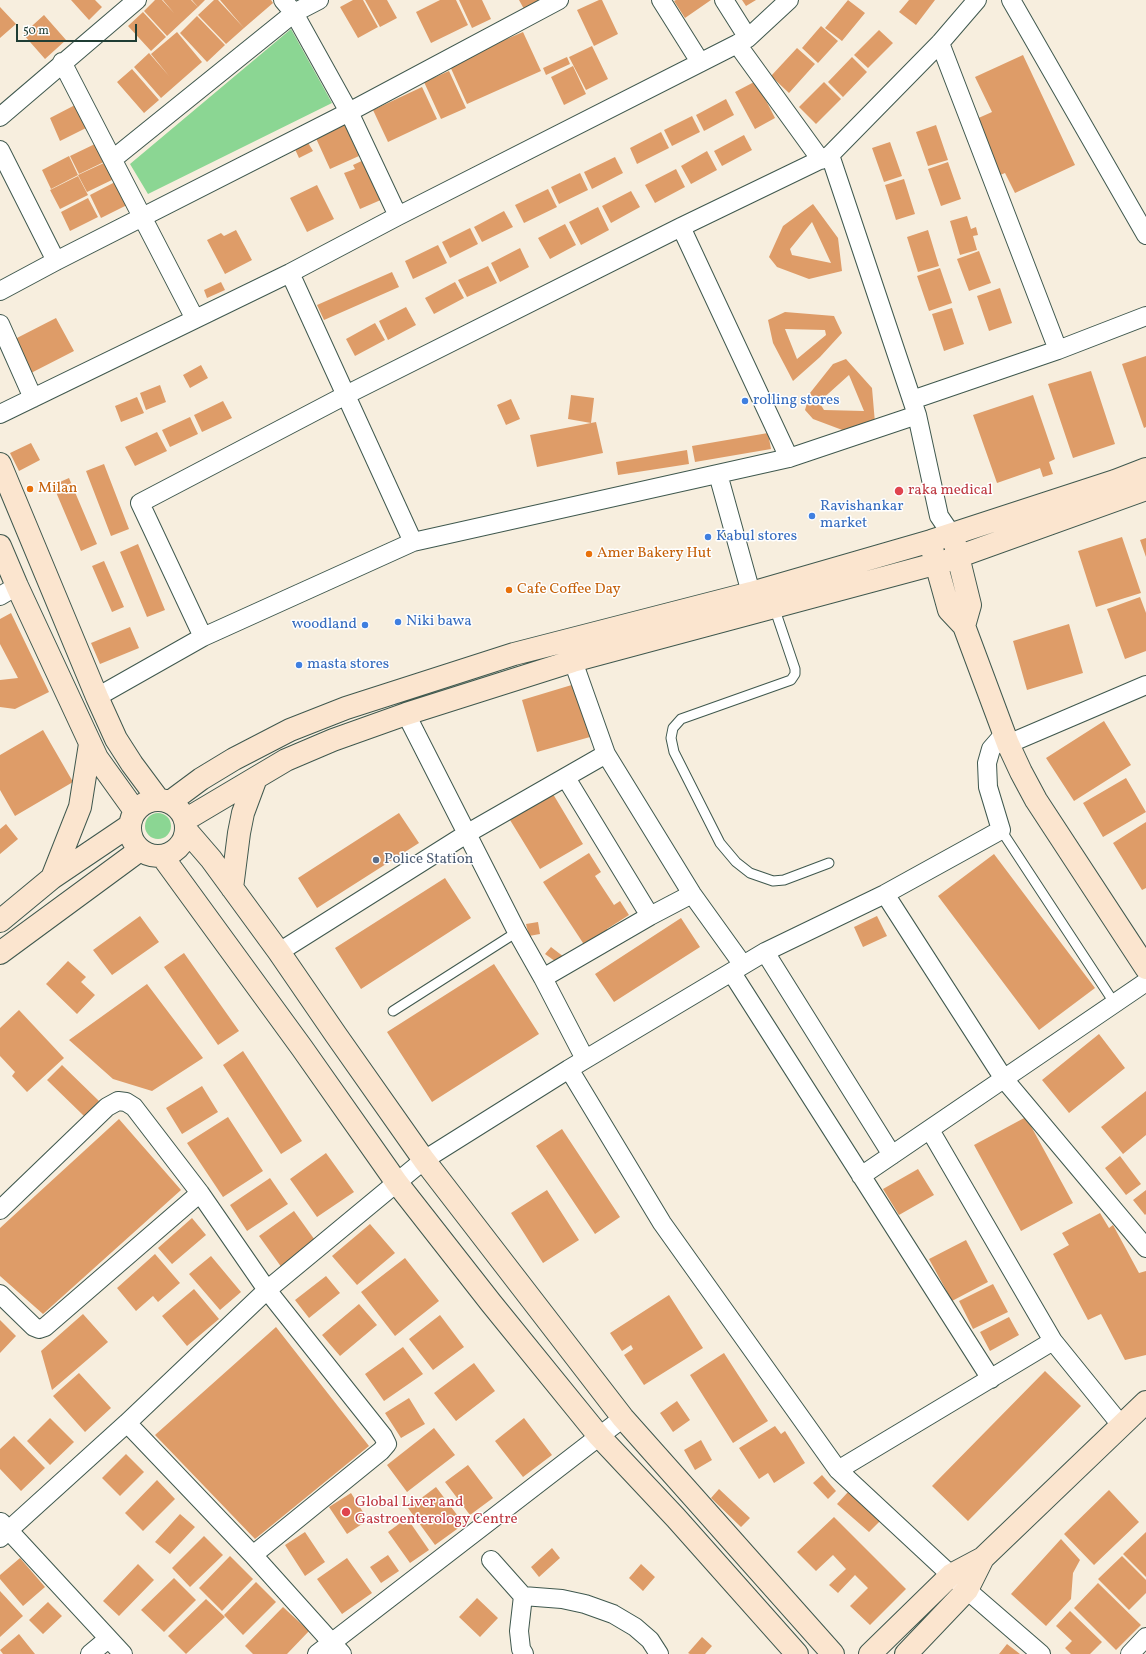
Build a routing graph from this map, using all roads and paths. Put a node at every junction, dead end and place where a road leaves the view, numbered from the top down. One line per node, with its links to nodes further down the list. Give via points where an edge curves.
1 (137, 0): 12 (street)
2 (319, 0): 9 (street)
3 (661, 0): 13 (street)
4 (724, 0): 10 (street)
5 (789, 0): 10 (street)
6 (977, 0): 11 (street)
7 (1011, 0): 22 (street)
8 (553, 1): 14 (street)
9 (289, 6): 14 (street); 18 (street)
10 (742, 41): 13 (street); 17 (street)
11 (940, 43): 17 (street); 29 (street)
12 (62, 62): 15 (street); 18 (street)
13 (700, 62): 19 (street)
14 (349, 112): 19 (street); 20 (street)
15 (0, 117)
16 (0, 150): 23 (street)
17 (825, 157): 21 (street); 32 (street)
18 (113, 159): 20 (street)
19 (398, 216): 24 (street)
20 (142, 217): 23 (street); 27 (street)
21 (681, 227): 30 (street); 34 (street)
22 (1146, 235)
23 (56, 261): 25 (street)
24 (290, 273): 27 (street); 30 (street)
25 (0, 291)
26 (1146, 316): 29 (street)
27 (195, 319): 31 (street)
28 (0, 324): 31 (street)
29 (1058, 350): 32 (street)
30 (346, 396): 42 (street); 50 (street, via 140,503)
31 (33, 398): 33 (street)
32 (915, 408): 34 (street); 39 (street)
33 (0, 414)
34 (789, 458): 37 (street)
35 (0, 464): 53 (main road)
36 (1146, 469): 40 (main road)
37 (718, 474): 42 (street); 47 (street)
38 (1146, 489): 44 (main road)
39 (939, 516): 40 (street); 41 (street)
40 (952, 535): 41 (main road); 44 (main road)
41 (931, 541): 45 (main road); 47 (main road)
42 (413, 542): 50 (street)
43 (0, 546): 46 (main road)
44 (960, 557): 45 (main road); 49 (main road, via 970,605)
45 (935, 564): 48 (main road); 49 (main road, via 949,610)
46 (8, 591): 56 (main road)
47 (751, 593): 60 (main road, via 514,654 346,708 290,730)
48 (774, 607): 51 (main road); 67 (lane, via 795,669 791,680 681,719 673,728 671,738 674,752 720,843 736,862 750,873 772,881 784,880)
49 (964, 626): 55 (main road)
50 (203, 637): 53 (street)
51 (573, 661): 54 (main road); 57 (street)
52 (1146, 685): 55 (street)
53 (97, 697): 60 (main road, via 116,739 132,764)
54 (406, 714): 58 (main road, via 292,757); 64 (street)
55 (1006, 739): 63 (street, via 991,749 987,763 988,787); 78 (main road, via 1036,800)
56 (90, 744): 61 (main road); 68 (main road, via 80,807)
57 (606, 754): 59 (street); 70 (street)
58 (256, 778): 62 (main road); 69 (main road, via 243,812)
59 (566, 778): 64 (street); 72 (street)
60 (164, 800): 61 (main road, via 145,802); 62 (main road, via 180,809)
61 (132, 819): 65 (main road, via 130,834); 68 (main road)
62 (186, 825): 66 (main road, via 182,842 174,851); 69 (main road)
63 (1001, 830): 71 (street); 82 (lane)
64 (468, 833): 74 (street); 75 (street)
65 (140, 850): 66 (main road, via 150,855); 77 (main road)
66 (162, 856): 91 (main road)
67 (829, 863)
68 (52, 878): 73 (main road)
69 (232, 888): 75 (main road)
70 (692, 894): 72 (street); 79 (street)
71 (885, 894): 76 (street); 86 (street)
72 (650, 916): 80 (street)
73 (0, 921)
74 (517, 932): 80 (street); 83 (lane)
75 (279, 952): 89 (main road)
76 (766, 952): 79 (street); 88 (street)
77 (0, 953)
78 (1146, 968)
79 (738, 969): 84 (street); 90 (street)
80 (543, 978): 84 (street)
81 (1146, 982): 82 (street)
82 (1115, 1004): 86 (street)
83 (393, 1011)
84 (585, 1059): 85 (street)
85 (569, 1069): 89 (street); 104 (street, via 662,1223)
86 (1004, 1079): 87 (street); 94 (street)
87 (930, 1130): 88 (street); 97 (street)
88 (892, 1155): 90 (street)
89 (424, 1160): 91 (street); 100 (main road)
90 (861, 1176): 98 (street)
91 (397, 1183): 95 (street); 103 (main road)
92 (200, 1193): 93 (street, via 134,1107 118,1101 107,1107); 95 (street); 96 (street, via 45,1327 34,1327)
93 (0, 1210)
94 (1146, 1248)
95 (267, 1290): 101 (street); 106 (street, via 387,1444 382,1451)
96 (0, 1294)
97 (1053, 1342): 98 (street); 102 (street)
98 (991, 1379): 104 (street)
99 (1146, 1402): 102 (main road)
100 (623, 1418): 103 (street); 121 (main road)
101 (127, 1423): 105 (street); 106 (street)
102 (1121, 1425): 107 (main road)
103 (599, 1436): 114 (street); 120 (main road)
104 (838, 1470): 109 (street)
105 (3, 1530): 113 (street)
106 (253, 1555): 114 (street)
107 (983, 1558): 109 (main road); 110 (main road)
108 (491, 1560): 111 (street)
109 (951, 1575): 110 (street); 122 (main road)
110 (967, 1590): 123 (main road); 124 (street)
111 (523, 1596): 118 (street, via 519,1631); 119 (street, via 562,1599 613,1614 636,1627 650,1640)
112 (1146, 1637): 125 (street)
113 (108, 1639): 115 (street); 116 (street)
114 (336, 1648): 117 (street)
115 (90, 1654)
116 (123, 1654)
117 (317, 1654)
118 (524, 1654)
119 (659, 1654)
120 (797, 1654)
121 (833, 1654)
122 (870, 1654)
123 (906, 1654)
124 (1041, 1654)
125 (1130, 1654)

